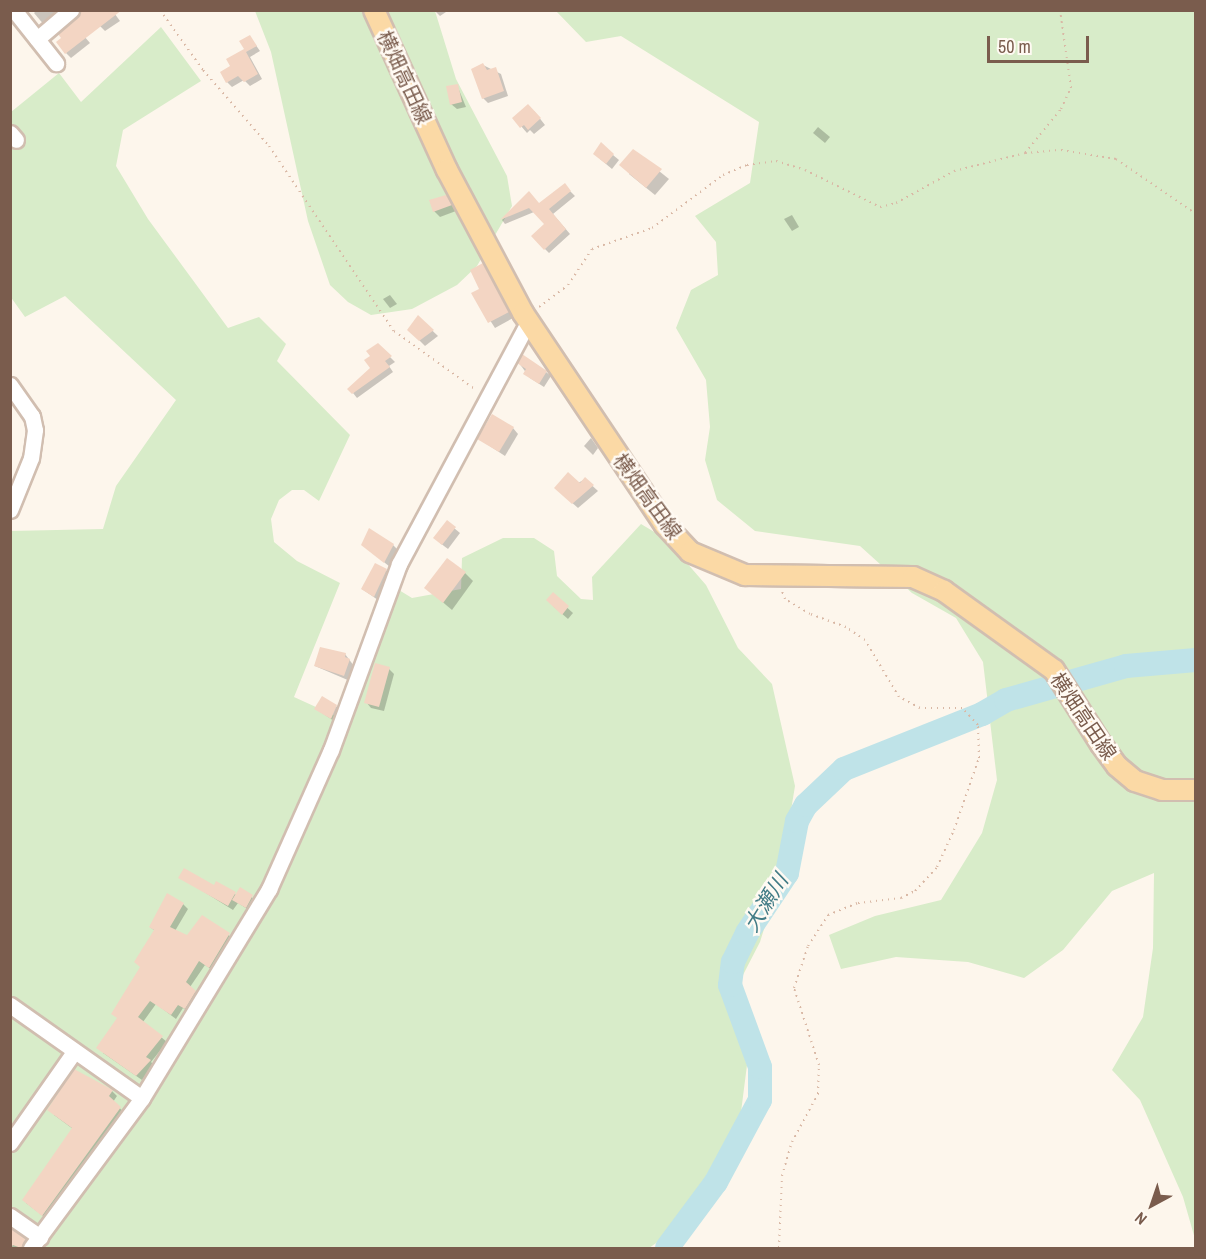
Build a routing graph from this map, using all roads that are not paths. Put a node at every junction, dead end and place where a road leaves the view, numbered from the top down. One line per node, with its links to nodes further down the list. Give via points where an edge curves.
1 (14, 10): 4 (street)
2 (71, 10): 4 (street)
3 (374, 10): 6 (main road, 横畑高田線, via 447,170)
4 (37, 39): 5 (street)
5 (56, 63)
6 (525, 318): 10 (main road, 横畑高田線, via 665,525 690,552 745,575 913,577 944,591 1054,670 1101,744 1135,781 1162,790); 13 (street, via 488,399 399,564 331,750 268,890)
7 (10, 385): 8 (street, via 32,416 35,430 31,458)
8 (15, 484): 9 (street)
9 (10, 510)
10 (1196, 790)
11 (10, 1005): 12 (street)
12 (74, 1052): 13 (street); 14 (street)
13 (142, 1098): 16 (street)
14 (10, 1143)
15 (10, 1216): 16 (street)
16 (35, 1243)

